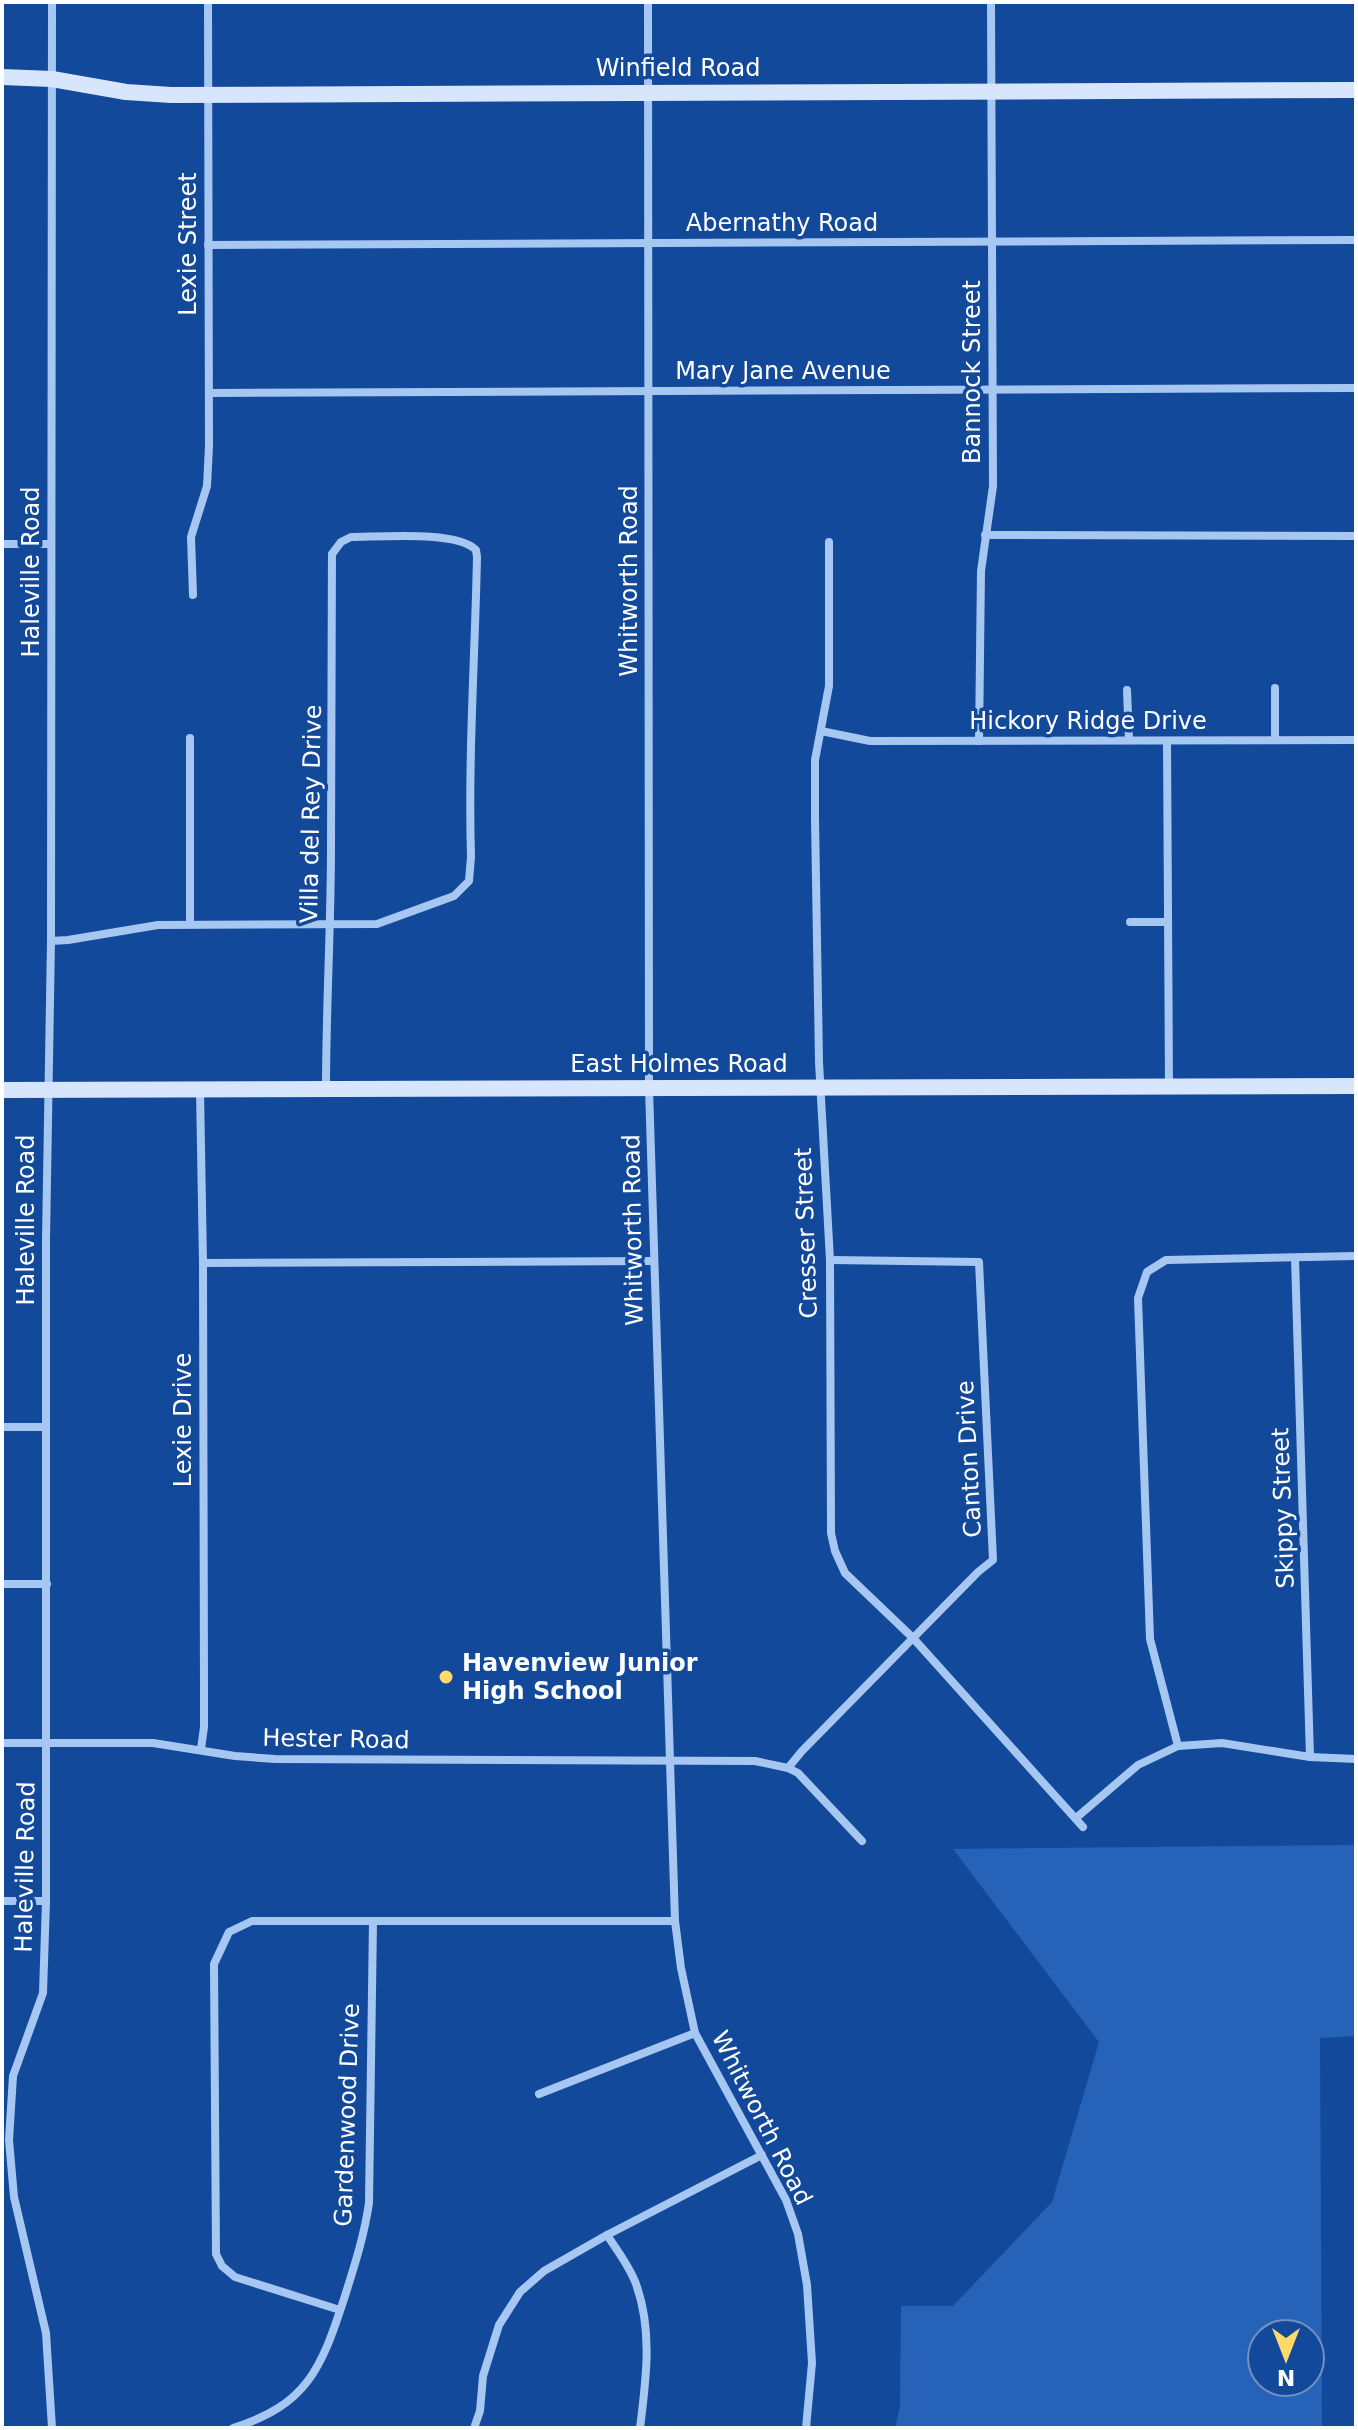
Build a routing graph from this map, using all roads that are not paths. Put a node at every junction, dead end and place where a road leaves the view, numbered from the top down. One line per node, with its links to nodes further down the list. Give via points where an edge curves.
1 (52, 2): 6 (street, Haleville Road)
2 (208, 2): 10 (street, Lexie Street)
3 (648, 2): 9 (street, Whitworth Road)
4 (991, 2): 8 (street, Bannock Street)
5 (2, 77): 6 (main road, Winfield Road)
6 (52, 79): 10 (main road, Winfield Road, via 138,93); 23 (street, Haleville Road)
7 (1356, 90): 8 (main road, Winfield Road)
8 (991, 91): 9 (main road, Winfield Road); 12 (street, Bannock Street)
9 (648, 92): 10 (main road, Winfield Road); 13 (street, Whitworth Road)
10 (208, 96): 14 (street, Lexie Street)
11 (1356, 240): 12 (street, Abernathy Road)
12 (991, 241): 13 (street, Abernathy Road); 16 (street, Bannock Street)
13 (648, 244): 14 (street, Abernathy Road); 17 (street, Whitworth Road)
14 (208, 245): 18 (street, Lexie Street)
15 (1356, 388): 16 (street, Mary Jane Avenue)
16 (991, 389): 17 (street, Mary Jane Avenue); 19 (street, Bannock Street, via 993,486)
17 (649, 391): 18 (street, Mary Jane Avenue); 41 (street, Whitworth Road)
18 (209, 393): 24 (street, Lexie Street, via 207,486 192,528)
19 (985, 535): 20 (street); 32 (street, Bannock Street)
20 (1356, 536)
21 (829, 542): 27 (street, Cresser Street, via 829,686)
22 (2, 544): 23 (street)
23 (50, 544): 38 (street, Haleville Road)
24 (193, 595)
25 (1275, 688): 30 (street)
26 (1127, 690): 29 (street)
27 (821, 731): 32 (street, Hickory Ridge Drive, via 870,741); 42 (street, Cresser Street, via 815,760)
28 (190, 738): 36 (street)
29 (1129, 740): 32 (street, Hickory Ridge Drive); 33 (street, Hickory Ridge Drive)
30 (1275, 740): 31 (street, Hickory Ridge Drive); 33 (street, Hickory Ridge Drive)
31 (1356, 740)
32 (979, 741)
33 (1167, 741): 35 (street)
34 (1130, 922): 35 (street)
35 (1167, 922): 39 (street)
36 (190, 924): 37 (street); 38 (street)
37 (330, 926): 37 (street, Villa del Rey Drive, via 388,922 454,896 469,881 476,550 469,543 446,537 351,537 332,554); 46 (street, Villa del Rey Drive)
38 (51, 941): 44 (street, Haleville Road)
39 (1169, 1086): 40 (main road, East Holmes Road); 42 (main road, East Holmes Road)
40 (1356, 1086)
41 (649, 1088): 42 (main road, East Holmes Road); 46 (main road, East Holmes Road); 50 (street, Whitworth Road)
42 (820, 1088): 49 (street, Cresser Street)
43 (2, 1090): 44 (main road, East Holmes Road)
44 (50, 1090): 45 (main road, East Holmes Road); 53 (street, Haleville Road)
45 (200, 1090): 46 (main road, East Holmes Road); 51 (street, Lexie Drive)
46 (326, 1090)
47 (1356, 1256): 48 (street)
48 (1295, 1258): 59 (street, via 1166,1260 1147,1272 1138,1298 1150,1639); 61 (street, Skippy Street)
49 (830, 1260): 56 (street, Cresser Street, via 831,1533 845,1573); 56 (street, Canton Drive, via 979,1262 993,1560)
50 (654, 1261): 51 (street); 63 (street, Whitworth Road)
51 (203, 1263): 60 (street, Lexie Drive)
52 (2, 1427): 53 (street)
53 (46, 1427): 55 (street, Haleville Road)
54 (2, 1584): 55 (street)
55 (47, 1584): 57 (street, Haleville Road)
56 (913, 1638): 64 (street, Canton Drive); 65 (street, Cresser Street)
57 (47, 1742): 58 (street, Hester Road); 60 (street, Hester Road); 69 (street, Haleville Road)
58 (2, 1743)
59 (1178, 1746): 61 (street, via 1222,1743); 65 (street, via 1138,1765)
60 (201, 1749): 63 (street, Hester Road, via 275,1759)
61 (1310, 1757): 62 (street)
62 (1356, 1759)
63 (671, 1761): 64 (street, Hester Road, via 755,1761); 71 (street, Whitworth Road)
64 (788, 1768): 67 (street)
65 (1076, 1818): 66 (street, Cresser Street)
66 (1083, 1827)
67 (862, 1841)
68 (2, 1901): 69 (street)
69 (46, 1901): 77 (street, Haleville Road, via 43,1993 13,2076 9,2140 14,2197 46,2333)
70 (373, 1921): 71 (street); 76 (street, Gardenwood Drive, via 369,2203); 76 (street, via 252,1921 229,1932 214,1964 216,2254 235,2277)
71 (675, 1921): 72 (street, Whitworth Road)
72 (695, 2033): 73 (street); 74 (street, Whitworth Road)
73 (539, 2094)
74 (762, 2155): 75 (street); 81 (street, Whitworth Road, via 798,2234 807,2285 812,2363)
75 (607, 2235): 79 (street, via 544,2271 520,2292 499,2325); 80 (street, via 635,2282 644,2315 648,2364)
76 (340, 2310): 78 (street, Gardenwood Drive, via 313,2375 293,2398 260,2420)
77 (52, 2428)
78 (233, 2428)
79 (474, 2428)
80 (640, 2428)
81 (806, 2428)

